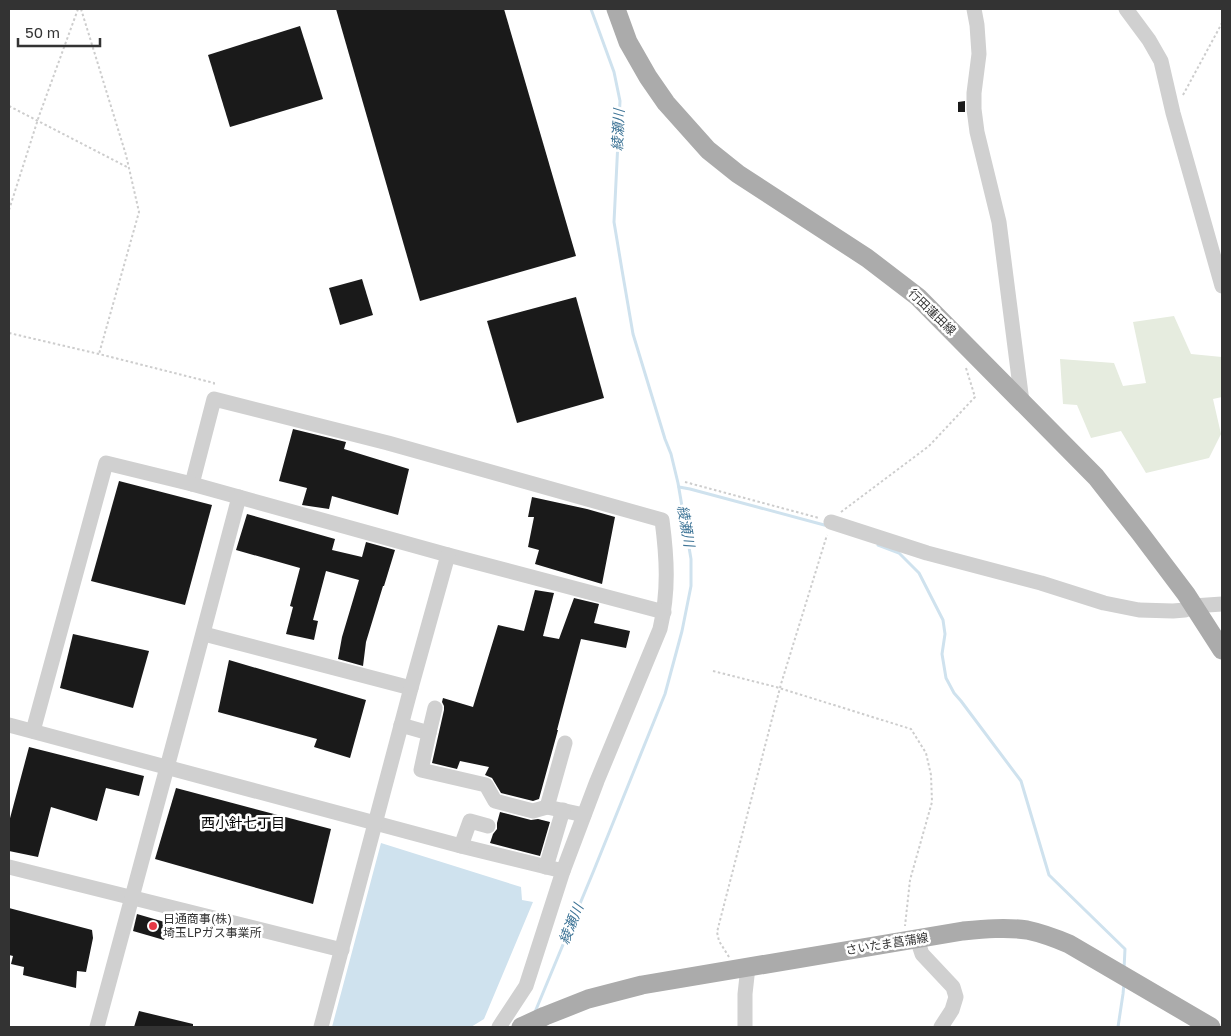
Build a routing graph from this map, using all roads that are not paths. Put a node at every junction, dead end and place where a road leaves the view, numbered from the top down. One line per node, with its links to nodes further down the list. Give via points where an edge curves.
1 (616, 9): 5 (main road, 行田蓮田線, via 628,42 652,84 708,150 738,174 867,258 918,297)
2 (974, 9): 5 (street, via 979,54 974,109 999,222)
3 (1126, 9): 4 (street, via 1161,60)
4 (1222, 286)
5 (1022, 402): 11 (main road, 行田蓮田線, via 1096,477)
6 (192, 484): 7 (street); 12 (street, via 214,399 388,443 662,520 667,587); 19 (street, via 106,463)
7 (239, 497): 9 (street); 13 (street)
8 (831, 522): 11 (street, via 1104,603 1139,610 1173,611)
9 (448, 555): 12 (street); 15 (street)
10 (1222, 604): 11 (street)
11 (1194, 606): 14 (main road, 行田蓮田線)
12 (664, 612): 25 (street, via 660,629)
13 (204, 634): 15 (street); 22 (street)
14 (1222, 650)
15 (411, 688): 18 (street)
16 (435, 708): 20 (street)
17 (9, 725): 19 (street)
18 (401, 725): 20 (street); 26 (street)
19 (33, 732): 22 (street)
20 (429, 733): 23 (street, via 421,770 486,785 495,801 533,812)
21 (565, 743): 23 (street)
22 (166, 767): 26 (street); 32 (street)
23 (547, 807): 24 (street)
24 (563, 810): 25 (street); 30 (street)
25 (584, 815): 31 (street)
26 (375, 823): 28 (street); 34 (street)
27 (488, 826): 28 (street, via 470,821)
28 (461, 846): 30 (street)
29 (9, 866): 32 (street)
30 (546, 867): 31 (street)
31 (563, 871): 38 (street, via 526,986)
32 (132, 897): 34 (street); 36 (street)
33 (911, 940): 35 (main road, さいたま菖蒲線); 41 (street, via 953,988 956,997 952,1010); 42 (main road, さいたま菖蒲線, via 1005,928 1045,935 1069,944)
34 (342, 950): 37 (street)
35 (743, 968): 39 (main road, さいたま菖蒲線, via 612,992); 40 (street)
36 (97, 1027)
37 (322, 1027)
38 (499, 1027)
39 (521, 1027)
40 (745, 1027)
41 (941, 1027)
42 (1211, 1027)

